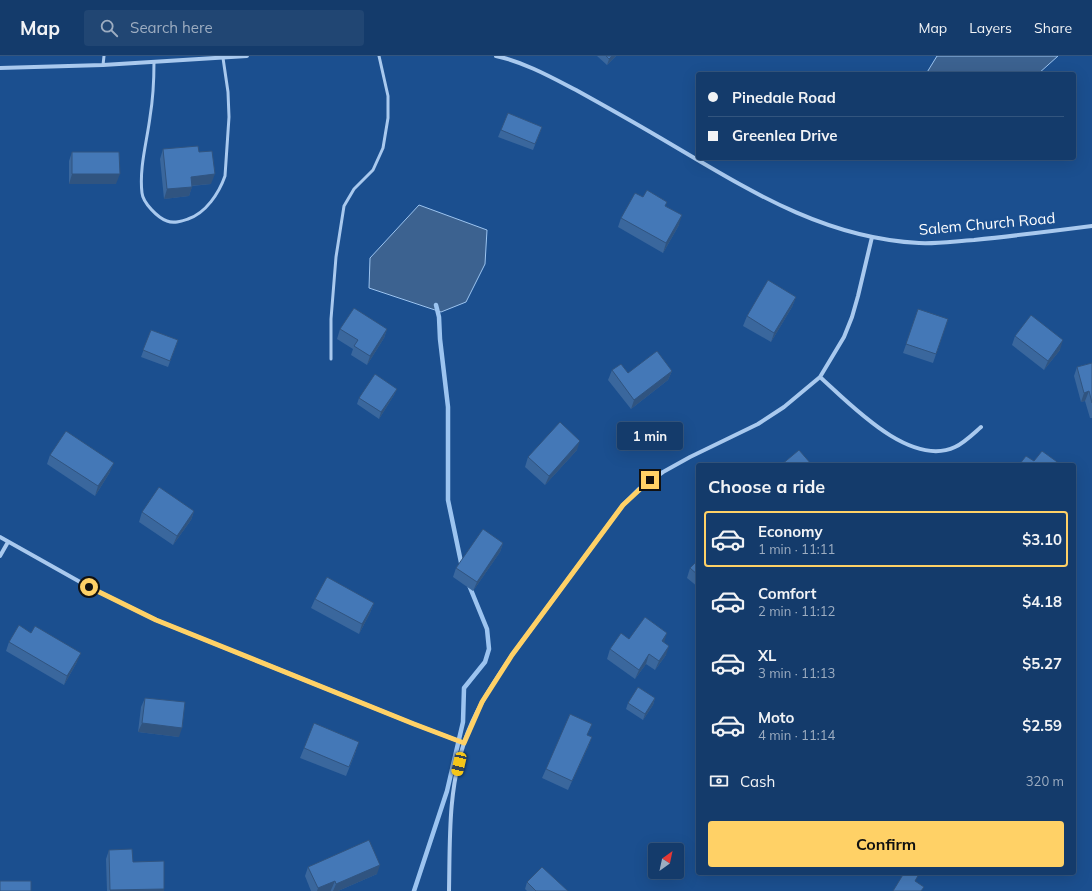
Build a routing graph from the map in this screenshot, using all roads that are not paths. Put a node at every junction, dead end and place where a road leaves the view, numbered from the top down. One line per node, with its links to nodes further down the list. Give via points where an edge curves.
1 (104, 56): 8 (lane)
2 (247, 56): 6 (street)
3 (379, 56): 14 (lane, via 388,96 384,148 373,170 354,189 344,206 336,257 331,320)
4 (496, 56): 5 (street, Salem Church Road)
5 (509, 57): 10 (street, Salem Church Road, via 560,81)
6 (223, 58): 7 (street); 7 (lane, via 229,117 225,176 210,203 195,217 179,222 168,222 157,216 142,194)
7 (154, 62): 8 (street)
8 (103, 65): 9 (street)
9 (0, 68)
10 (696, 159)
11 (698, 160): 13 (street, Salem Church Road, via 781,206 821,223)
12 (1092, 226): 13 (street, Salem Church Road, via 936,242 895,241)
13 (872, 237): 15 (street, via 852,317 844,337)
14 (332, 359)
15 (820, 378): 16 (street, via 878,428 909,445 928,451 954,448); 20 (street, via 758,424 690,457 650,480 623,505 508,661 482,702)
16 (982, 427)
17 (0, 537): 18 (street)
18 (8, 542): 19 (street); 20 (street, via 108,598 156,620)
19 (0, 556)
20 (464, 743): 21 (street, via 451,800)
21 (449, 891)

